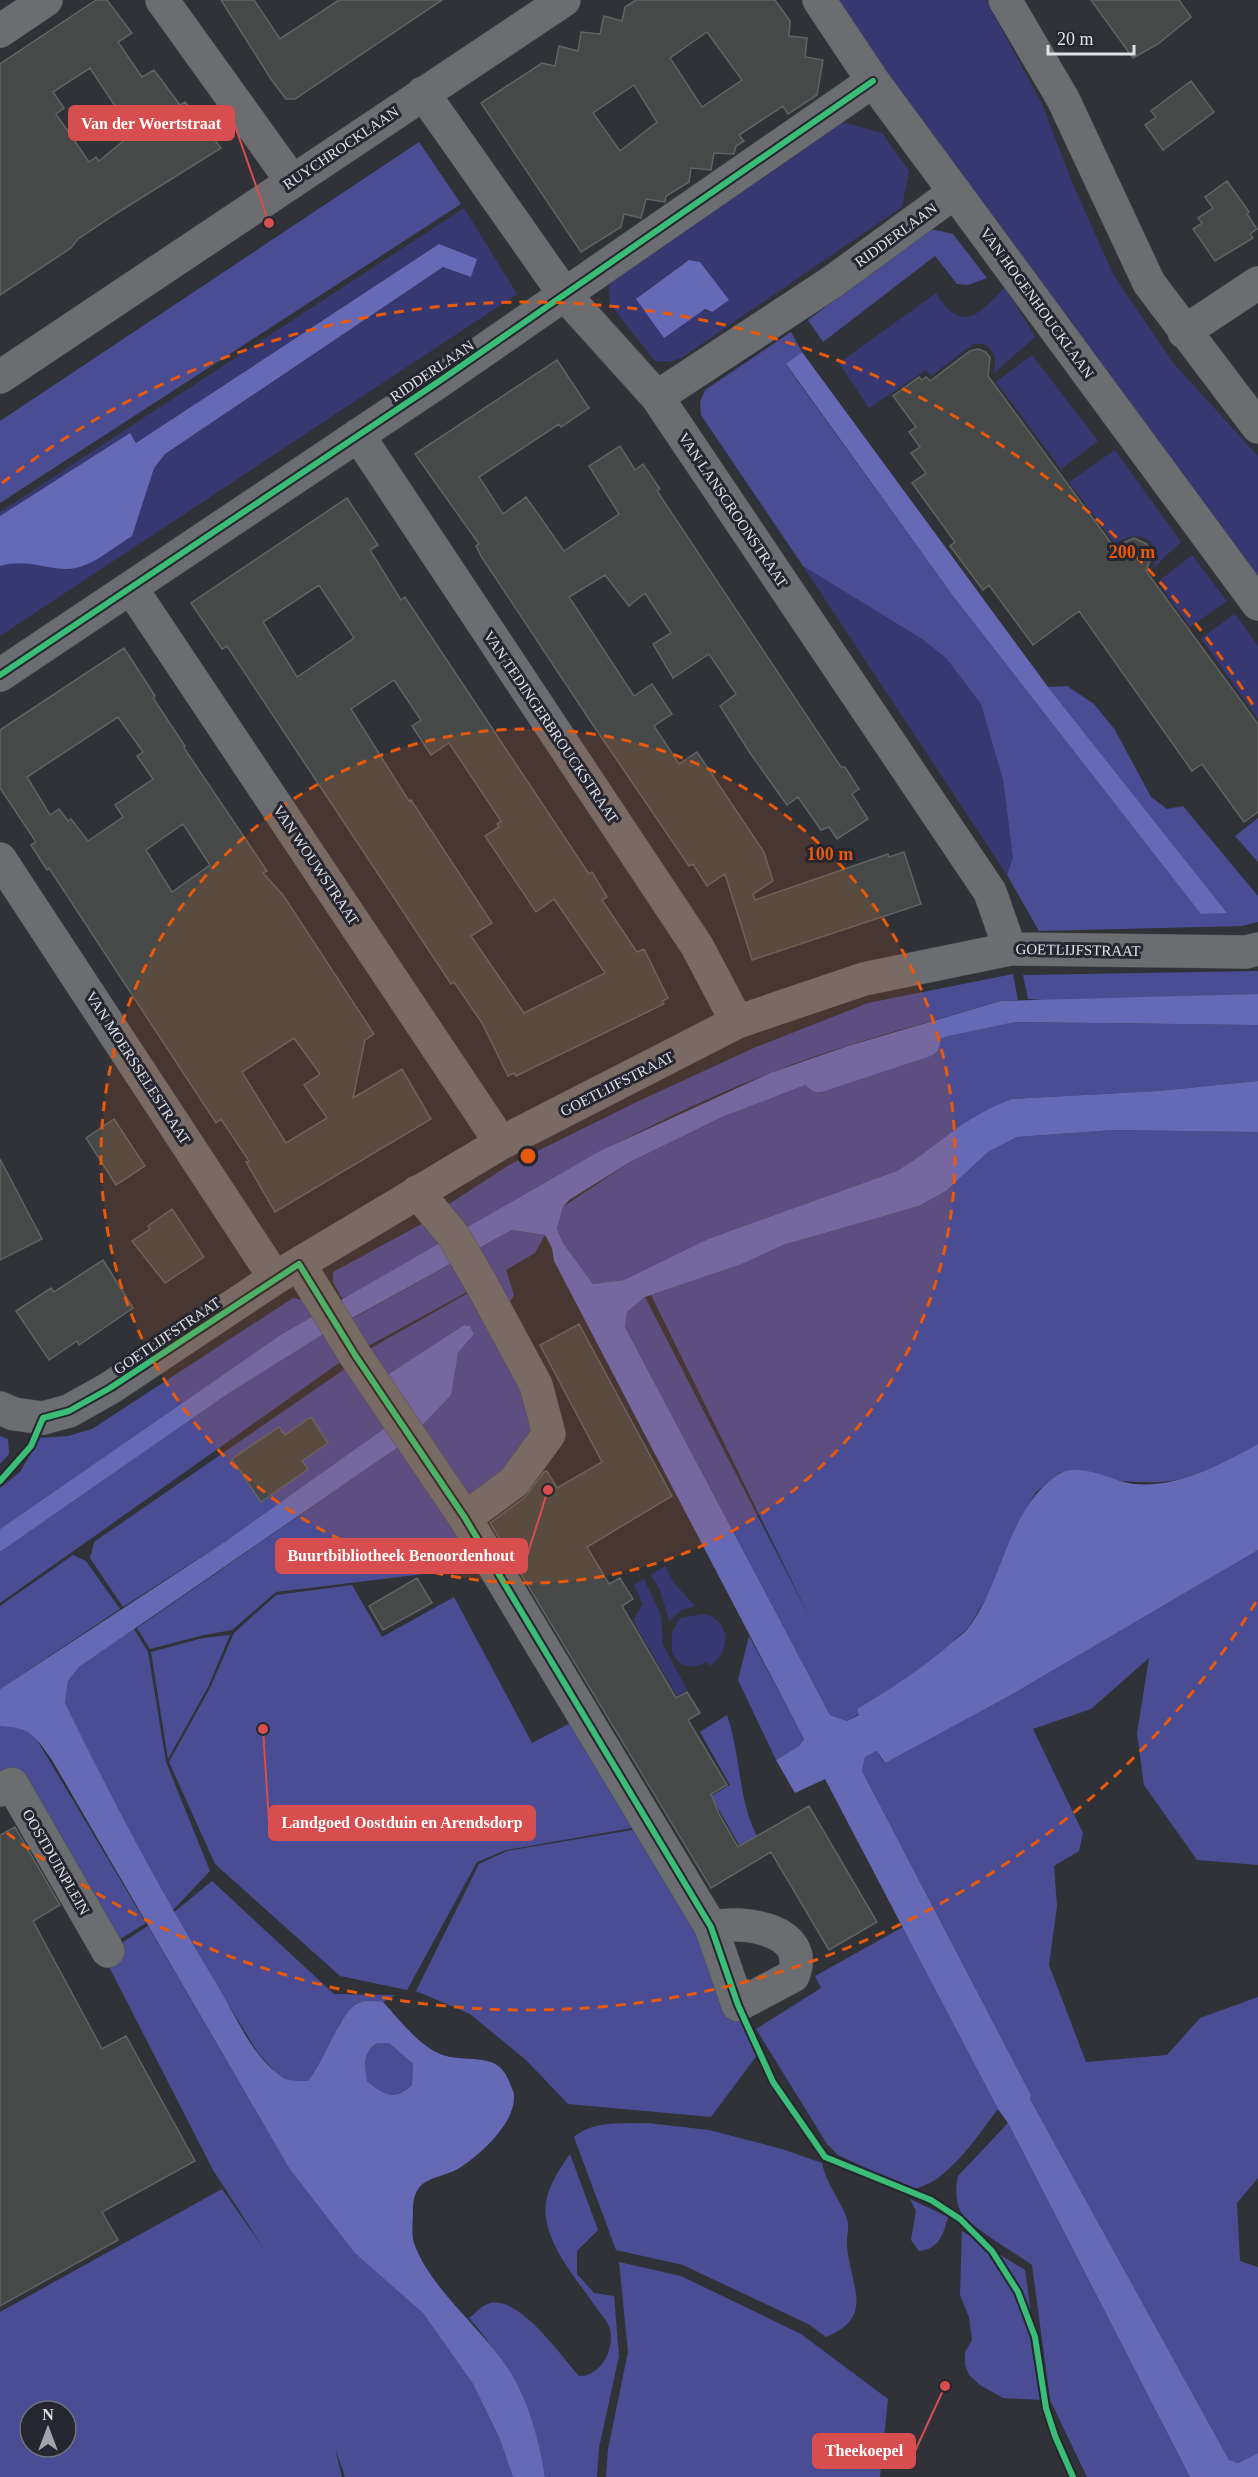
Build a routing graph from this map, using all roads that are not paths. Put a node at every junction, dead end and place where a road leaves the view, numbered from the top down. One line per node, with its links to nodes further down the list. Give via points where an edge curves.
1 (46, 0): 6 (street)
2 (162, 0): 9 (street)
3 (564, 0): 8 (street, RUYCHROCKLAAN)
4 (819, 0): 7 (street, VAN HOGENHOUCKLAAN)
5 (1005, 0): 13 (street, via 1063,99 1149,283)
6 (0, 31)
7 (873, 81): 10 (street, VAN HOGENHOUCKLAAN); 12 (street, RIDDERLAAN)
8 (423, 93): 9 (street, RUYCHROCKLAAN); 12 (street, VAN LANSCROONSTRAAT)
9 (292, 180): 14 (street, RUYCHROCKLAAN)
10 (955, 192): 15 (street, RIDDERLAAN, via 832,282); 19 (street, VAN HOGENHOUCKLAAN)
11 (1258, 283): 13 (street)
12 (565, 295): 15 (street, VAN LANSCROONSTRAAT); 17 (street, RIDDERLAAN)
13 (1185, 332): 16 (street)
14 (0, 377)
15 (657, 397): 22 (street, VAN LANSCROONSTRAAT, via 990,892)
16 (1258, 427)
17 (358, 435): 18 (street, RIDDERLAAN); 24 (street, VAN TEDINGERBROUCKSTRAAT, via 697,946)
18 (131, 588): 20 (street, RIDDERLAAN); 25 (street, VAN WOUWSTRAAT)
19 (1258, 604)
20 (0, 675)
21 (0, 859): 27 (street, VAN MOERSSELESTRAAT)
22 (1010, 949): 23 (street, GOETLIJFSTRAAT); 24 (street, GOETLIJFSTRAAT, via 864,979)
23 (1258, 950)
24 (737, 1022): 25 (street, GOETLIJFSTRAAT)
25 (501, 1143): 26 (street, GOETLIJFSTRAAT)
26 (417, 1192): 27 (street, GOETLIJFSTRAAT); 29 (street, via 467,1259 536,1385 549,1434 514,1482)
27 (296, 1277): 28 (street, GOETLIJFSTRAAT, via 69,1411 43,1418); 29 (street, VAN MOERSSELESTRAAT, via 341,1331)
28 (0, 1408)
29 (465, 1518): 31 (street, VAN MOERSSELESTRAAT)
30 (0, 1790): 32 (street, OOSTDUINPLEIN, via 12,1784)
31 (711, 1927)
32 (108, 1951)

